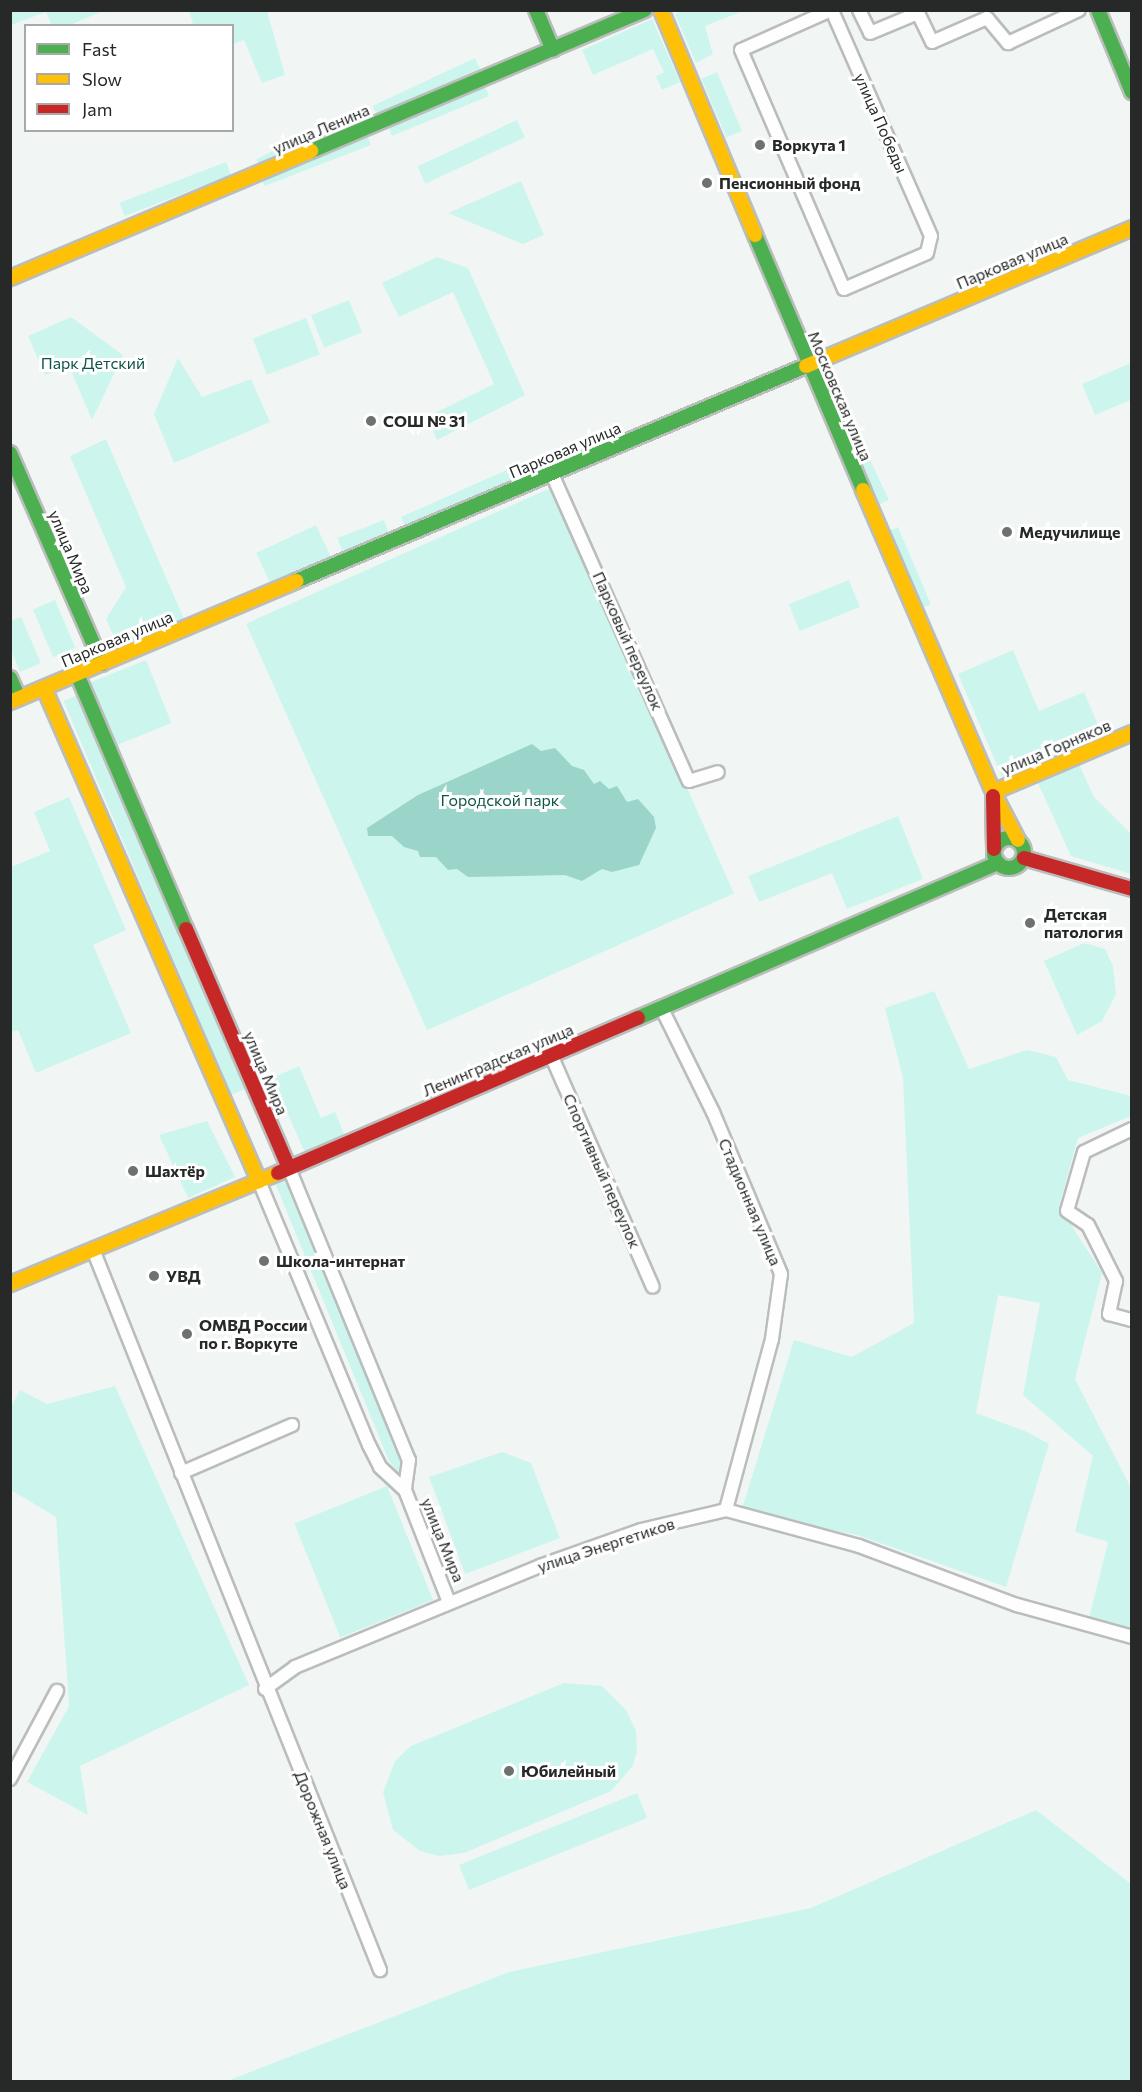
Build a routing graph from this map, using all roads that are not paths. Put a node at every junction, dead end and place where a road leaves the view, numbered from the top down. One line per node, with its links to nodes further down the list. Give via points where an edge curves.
1 (536, 10): 8 (main road)
2 (644, 10): 8 (main road, улица Ленина)
3 (661, 10): 12 (main road, Московская улица)
4 (832, 10): 4 (street, улица Победы, via 931,236 927,253 844,289 741,50)
5 (859, 10): 6 (street, via 870,33 918,13 932,42 987,18 1008,43)
6 (1078, 10)
7 (1098, 10): 9 (main road)
8 (553, 50): 11 (main road, улица Ленина)
9 (1131, 92)
10 (1131, 228): 12 (main road, Парковая улица)
11 (10, 278)
12 (809, 365): 14 (main road, Парковая улица); 22 (main road, Московская улица)
13 (10, 453): 15 (main road, улица Мира)
14 (552, 474): 15 (main road, Парковая улица); 21 (street, Парковый переулок, via 689,781)
15 (102, 664): 16 (main road, Парковая улица)
16 (77, 674): 18 (main road, Парковая улица); 31 (main road, улица Мира)
17 (10, 678): 19 (main road)
18 (44, 688): 19 (main road, Парковая улица); 32 (main road, улица Мира)
19 (15, 700)
20 (1131, 733): 22 (main road, улица Горняков)
21 (718, 772)
22 (993, 792): 23 (main road, Московская улица); 24 (main road, Московская улица)
23 (1018, 840): 24 (main road, via 1006,837); 25 (main road)
24 (994, 849): 26 (main road)
25 (1024, 858): 26 (main road, via 1012,868); 27 (main road)
26 (998, 863): 28 (main road, Ленинградская улица)
27 (1131, 889)
28 (662, 1007): 29 (main road, Ленинградская улица); 40 (street, Стадионная улица, via 713,1112 781,1274 772,1339)
29 (551, 1055): 31 (main road, Ленинградская улица); 35 (street, Спортивный переулок)
30 (1131, 1130): 36 (street, via 1084,1152 1067,1211 1088,1225 1116,1281 1109,1314)
31 (289, 1168): 32 (main road, Ленинградская улица); 39 (street, улица Мира, via 409,1460)
32 (259, 1181): 33 (main road, Ленинградская улица); 39 (street, улица Мира, via 369,1445 380,1467)
33 (94, 1252): 34 (main road, Ленинградская улица); 38 (street, Дорожная улица)
34 (10, 1284)
35 (653, 1287)
36 (1131, 1320)
37 (292, 1425): 38 (street)
38 (181, 1473): 43 (street, Дорожная улица)
39 (405, 1490): 41 (street, улица Мира)
40 (726, 1510): 41 (street, улица Энергетиков, via 641,1530); 42 (street, улица Энергетиков, via 859,1546 1017,1605)
41 (450, 1602): 43 (street, улица Энергетиков, via 295,1667)
42 (1131, 1636)
43 (266, 1689): 46 (street, Дорожная улица)
44 (57, 1691): 45 (street)
45 (10, 1779)
46 (380, 1970)

